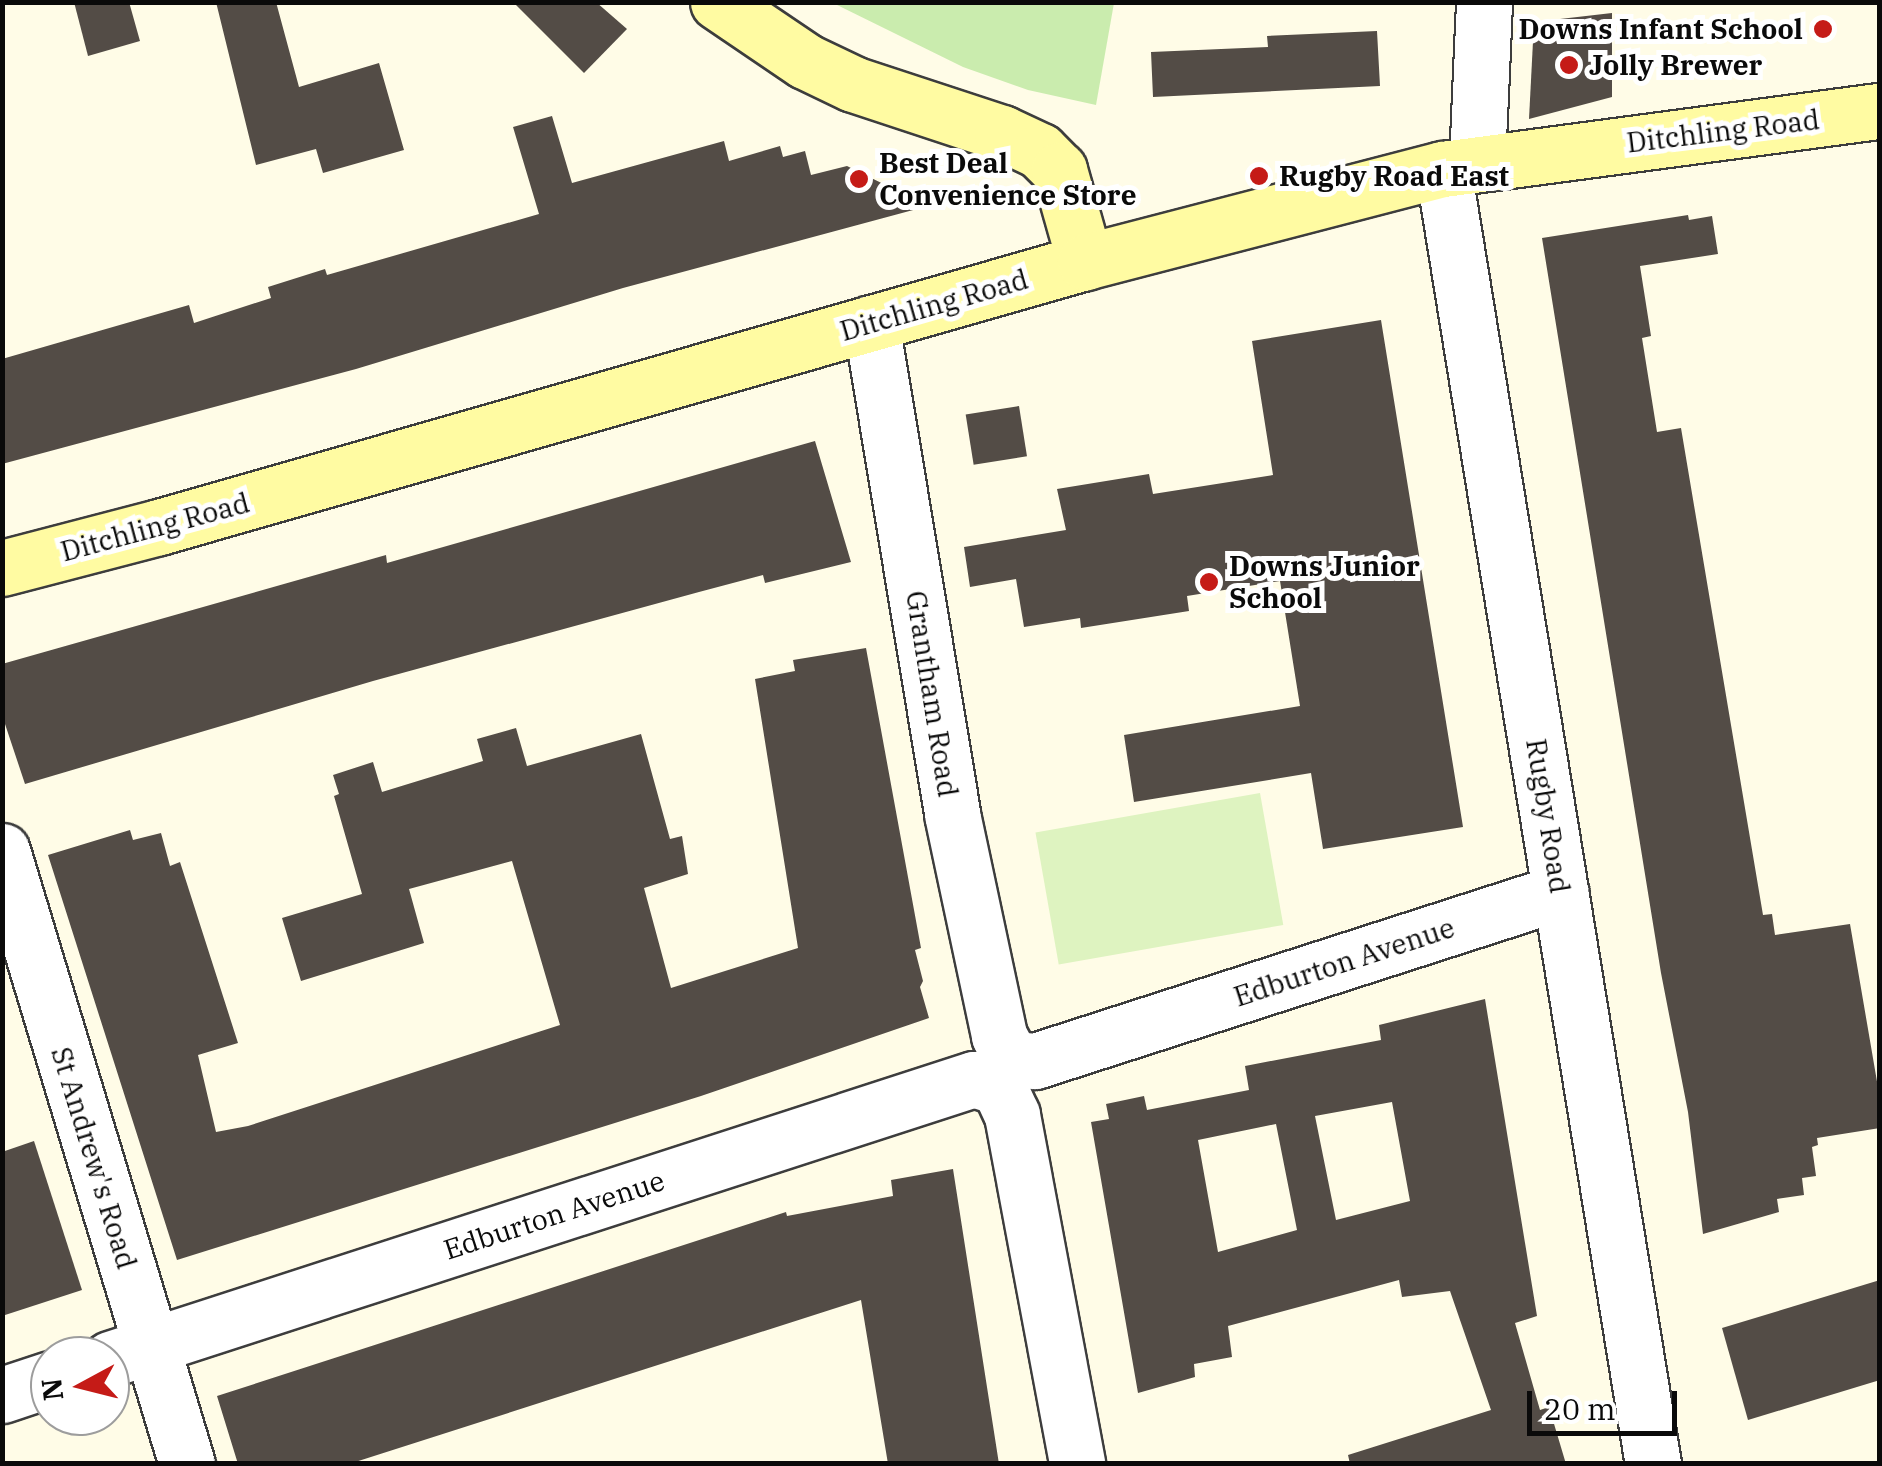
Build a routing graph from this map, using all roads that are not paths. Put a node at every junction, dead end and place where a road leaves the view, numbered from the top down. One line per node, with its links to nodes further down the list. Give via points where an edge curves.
1 (718, 2): 5 (street, via 805,61 853,84 1040,151 1059,170)
2 (1484, 2): 4 (street, Rugby Road)
3 (1880, 111): 4 (street, Ditchling Road)
4 (1460, 166): 5 (street, Ditchling Road); 9 (street, Rugby Road)
5 (1085, 262): 6 (street, Ditchling Road)
6 (871, 324): 7 (street, Ditchling Road); 10 (street, Grantham Road, via 952,814)
7 (2, 568)
8 (2, 851): 11 (street, St Andrew's Road)
9 (1560, 892): 10 (street, Edburton Avenue); 17 (street, Rugby Road)
10 (1006, 1073): 12 (street, Edburton Avenue); 16 (street, Grantham Road)
11 (126, 1336)
12 (130, 1352): 15 (street, St Andrew's Road)
13 (30, 1386): 14 (street)
14 (2, 1395)
15 (186, 1464)
16 (1077, 1464)
17 (1652, 1464)

